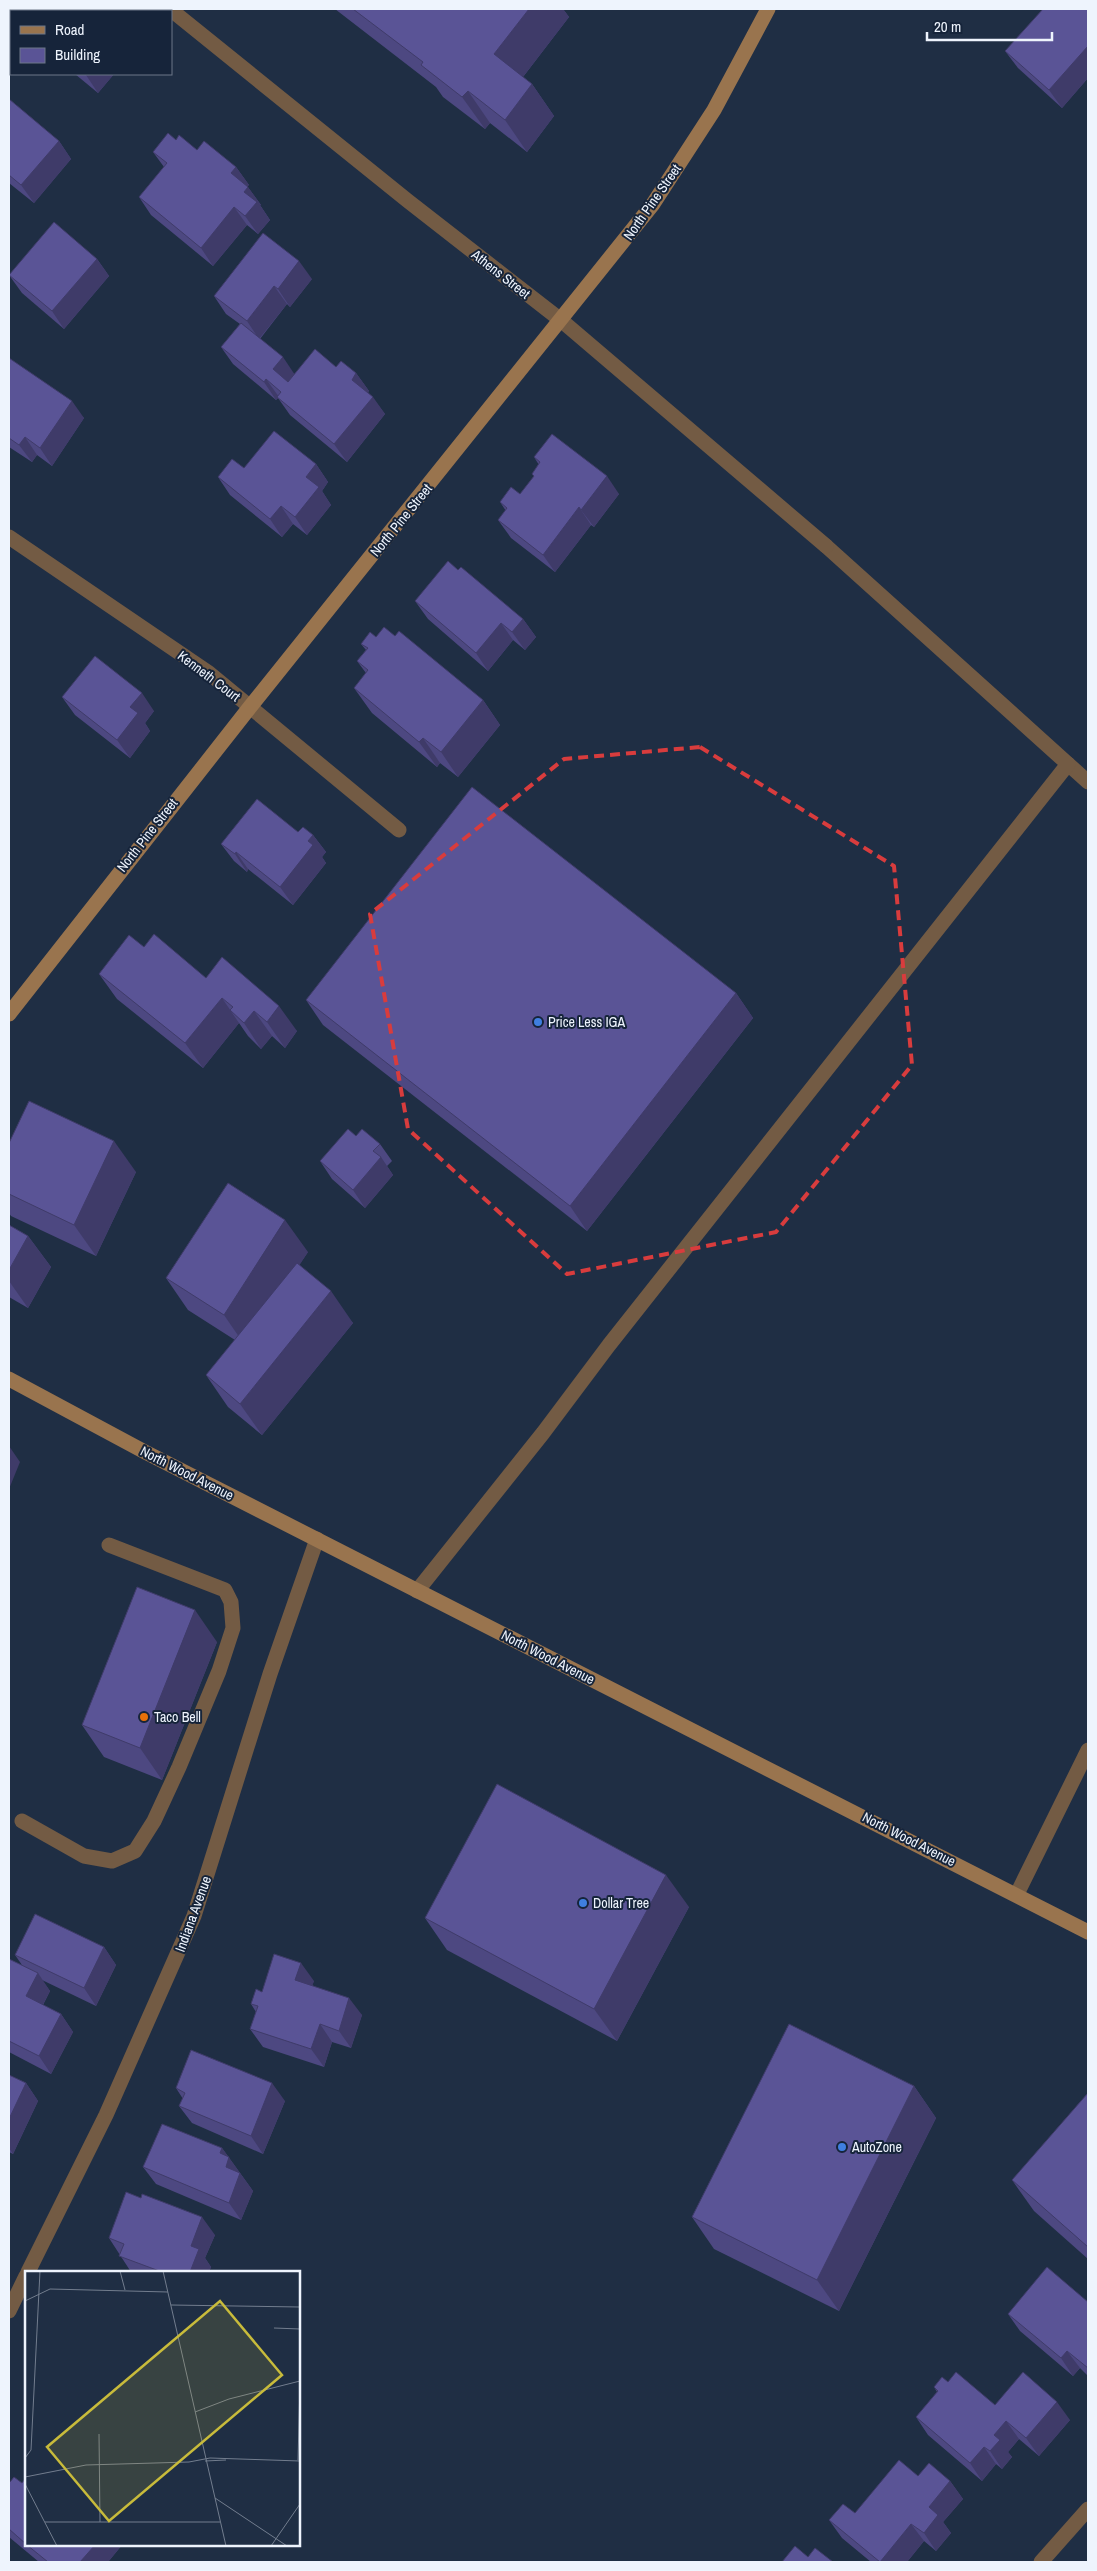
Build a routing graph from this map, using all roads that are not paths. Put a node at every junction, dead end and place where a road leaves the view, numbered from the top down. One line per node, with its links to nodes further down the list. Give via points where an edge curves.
1 (768, 9): 3 (main road, North Pine Street, via 714,110 653,204)
2 (172, 11): 3 (street, Athens Street)
3 (562, 321): 5 (main road, North Pine Street); 6 (street, Athens Street, via 826,546)
4 (9, 537): 5 (street, Kenneth Court, via 209,673)
5 (250, 707): 8 (street, Kenneth Court); 9 (main road, North Pine Street)
6 (1068, 764): 7 (street, Athens Street); 13 (street, via 544,1433)
7 (1088, 782)
8 (399, 830)
9 (9, 1014)
10 (9, 1379): 11 (main road, North Wood Avenue)
11 (317, 1539): 13 (main road, North Wood Avenue); 18 (street, Indiana Avenue, via 270,1674 194,1916 106,2115)
12 (109, 1545): 15 (street, via 225,1590 232,1602 233,1628 179,1767 154,1821 135,1851 112,1861 84,1856)
13 (417, 1590): 16 (main road, North Wood Avenue)
14 (1088, 1750): 16 (street)
15 (22, 1821)
16 (1018, 1894): 17 (main road, North Wood Avenue)
17 (1088, 1932)
18 (28, 2271)
19 (25, 2278): 20 (street)
20 (9, 2311)
21 (1088, 2509): 22 (street)
22 (1041, 2562)

